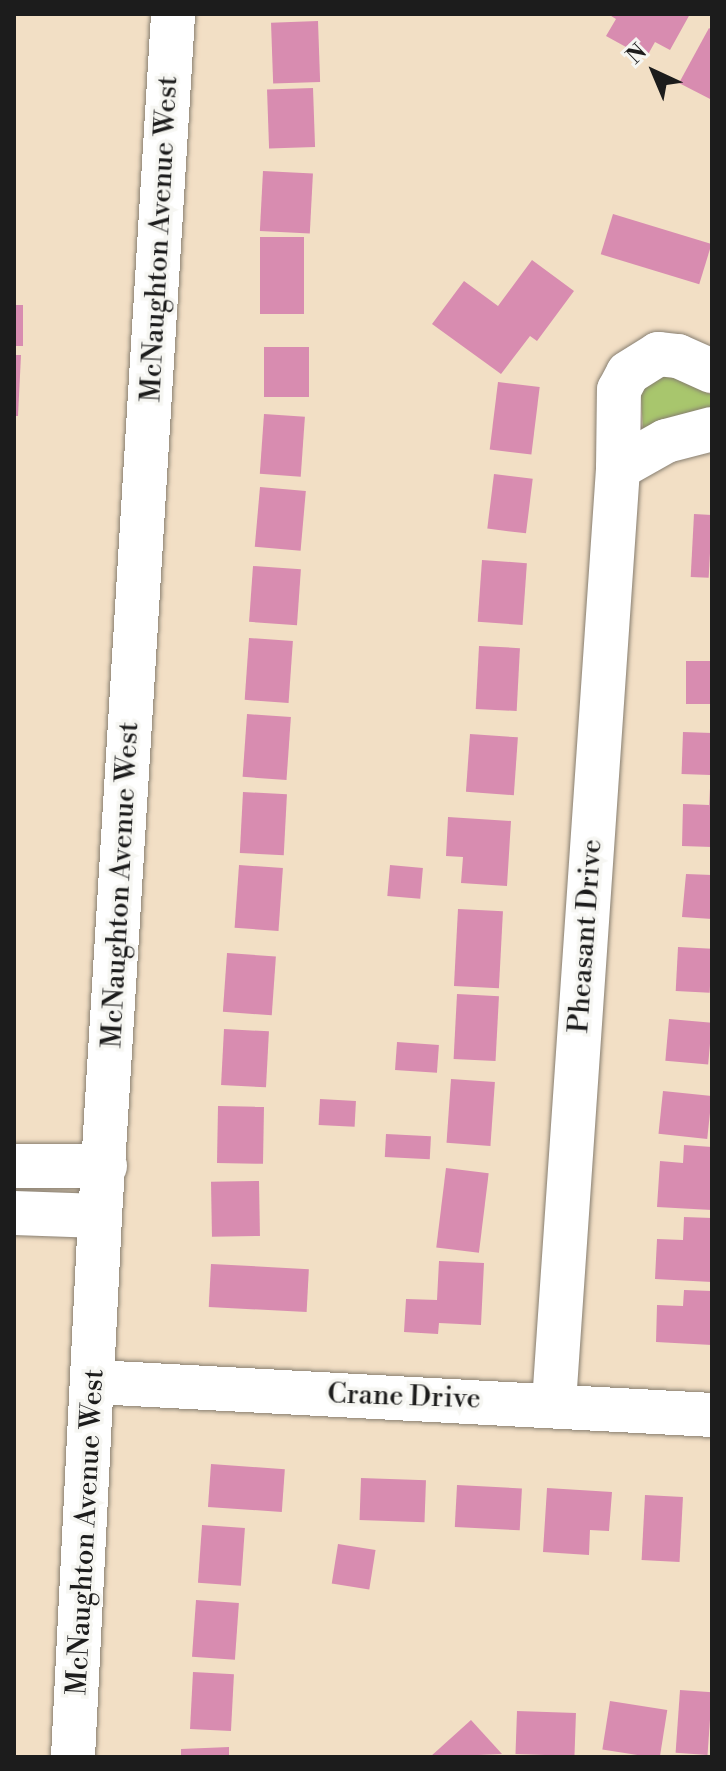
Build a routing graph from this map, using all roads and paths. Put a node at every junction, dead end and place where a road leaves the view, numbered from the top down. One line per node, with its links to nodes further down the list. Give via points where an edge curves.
1 (173, 14): 6 (street, McNaughton Avenue West)
2 (712, 371): 4 (street, Pheasant Drive, via 678,356 658,354 628,373 619,390)
3 (712, 429): 4 (street, via 666,441)
4 (618, 468): 10 (street, Pheasant Drive)
5 (14, 1166): 6 (street)
6 (105, 1166): 8 (street, McNaughton Avenue West)
7 (14, 1213): 8 (street)
8 (100, 1216): 9 (street, McNaughton Avenue West)
9 (95, 1382): 10 (street, Crane Drive); 12 (street, McNaughton Avenue West)
10 (554, 1403): 11 (street, Crane Drive)
11 (712, 1415)
12 (73, 1757)

